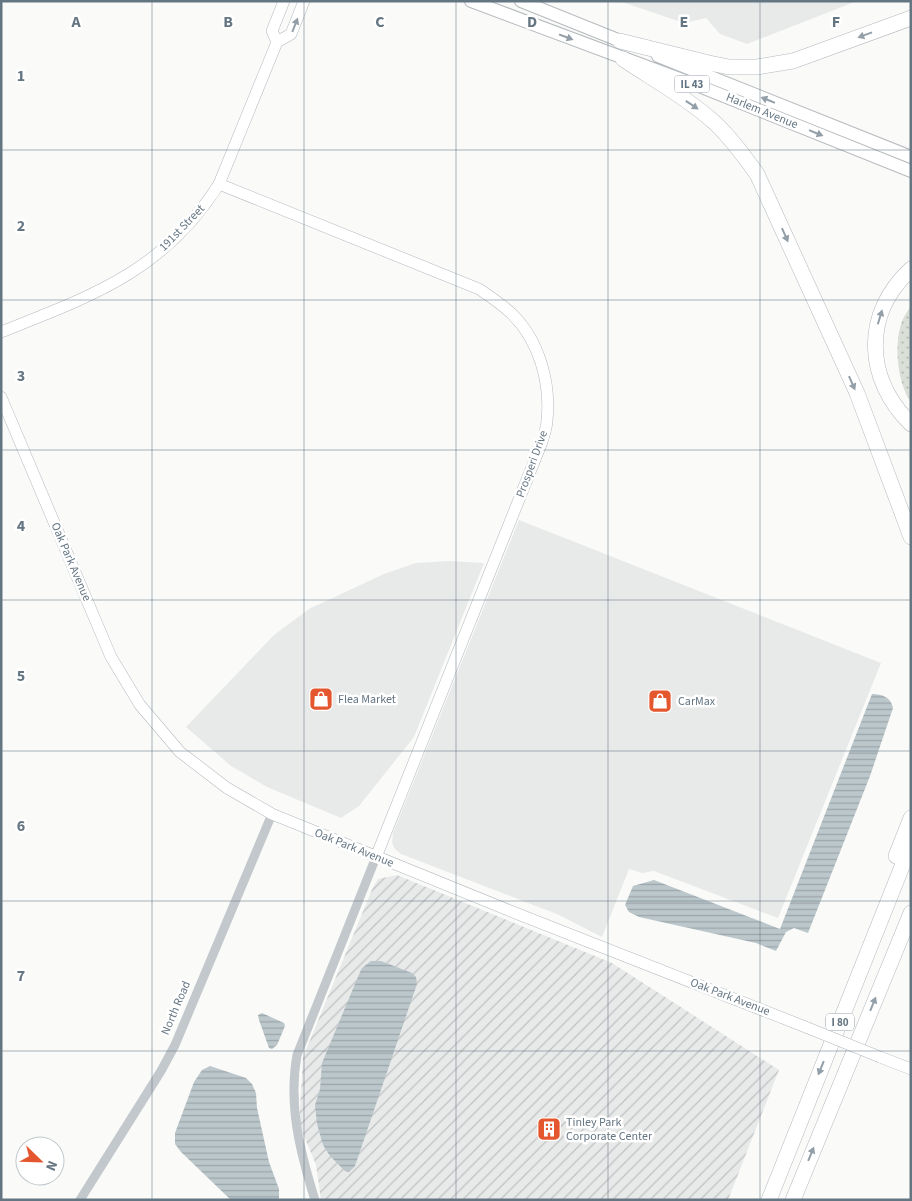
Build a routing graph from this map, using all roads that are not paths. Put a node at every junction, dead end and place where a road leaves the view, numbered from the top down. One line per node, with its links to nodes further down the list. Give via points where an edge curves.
1 (284, 1): 7 (street, 191st Street, via 272,31)
2 (304, 1): 7 (street, 191st Street, one-way to 2, via 291,34)
3 (471, 1): 8 (main road, Harlem Avenue / IL 43, one-way to 8)
4 (521, 1): 6 (main road, Harlem Avenue / IL 43)
5 (911, 18): 6 (highway, one-way to 6, via 792,61 757,67 729,67)
6 (620, 41): 9 (main road, Harlem Avenue / IL 43, one-way to 6)
7 (277, 42): 11 (street, 191st Street)
8 (622, 58): 10 (main road, Harlem Avenue / IL 43, one-way to 10); 16 (highway, one-way to 16, via 716,124 757,174 857,393)
9 (911, 157)
10 (911, 171)
11 (219, 184): 13 (street, 191st Street, via 178,236 134,271 83,299); 20 (street, Prosperi Drive, via 479,289 498,301 528,334 545,376 548,420 542,442)
12 (911, 269): 15 (highway, one-way to 12, via 888,396 875,353 877,327 886,301 896,284)
13 (1, 332)
14 (1, 397): 17 (street, Oak Park Avenue, via 111,656 140,705 180,752 227,788)
15 (911, 424)
16 (911, 537)
17 (272, 814): 20 (street, Oak Park Avenue); 24 (street, North Road, via 175,1045)
18 (911, 818): 22 (highway, via 862,944)
19 (911, 844): 22 (highway, I 80)
20 (376, 857): 23 (street, Oak Park Avenue, bridge); 25 (street, via 297,1055 294,1071 294,1112)
21 (911, 913): 27 (highway, I 80, one-way to 21)
22 (839, 1023): 26 (highway, I 80, one-way to 26)
23 (911, 1069)
24 (80, 1200)
25 (315, 1200)
26 (768, 1200)
27 (793, 1200)

